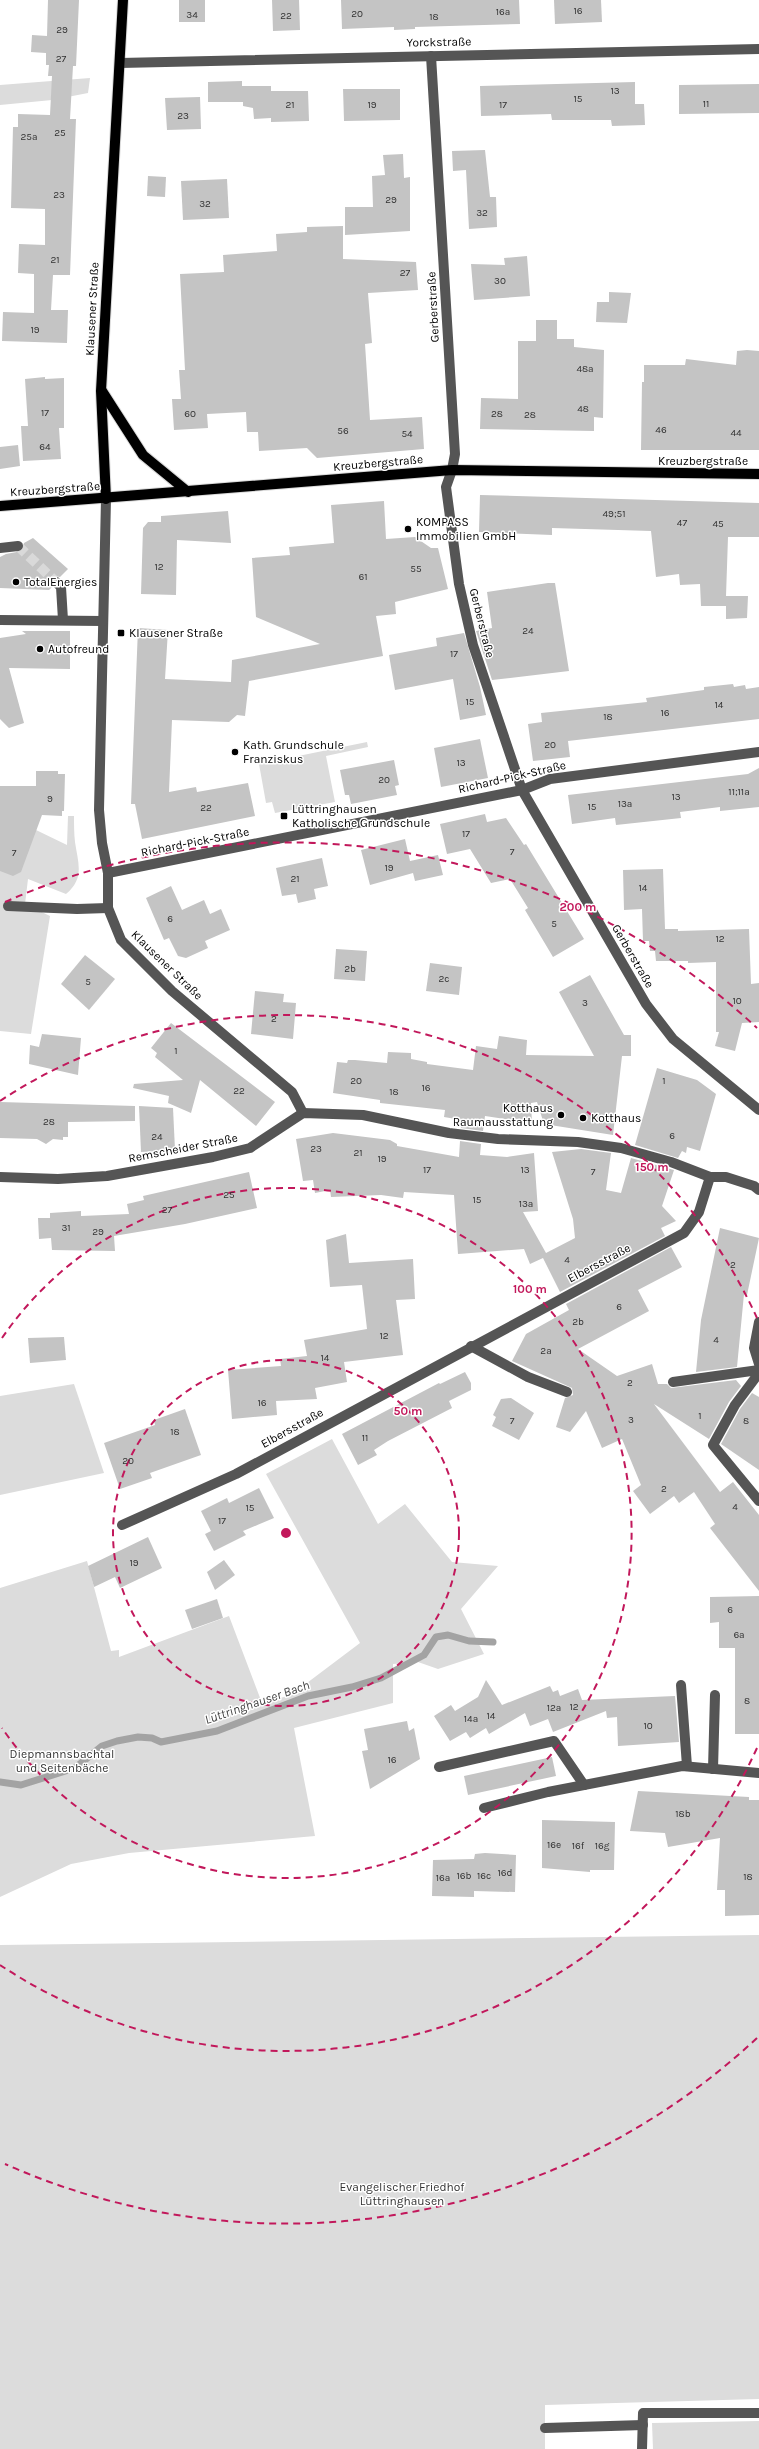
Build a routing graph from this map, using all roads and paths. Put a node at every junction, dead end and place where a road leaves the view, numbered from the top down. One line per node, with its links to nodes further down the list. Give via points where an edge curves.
1 (123, 0): 4 (main road, Klausener Straße)
2 (759, 49): 3 (street, Yorckstraße)
3 (431, 56): 4 (street, Yorckstraße); 6 (street, Gerberstraße, via 454,446)
4 (120, 63): 5 (main road, Klausener Straße)
5 (102, 390): 8 (main road, via 142,456); 9 (main road, Klausener Straße)
6 (452, 470): 7 (main road, Kreuzbergstraße); 8 (main road, Kreuzbergstraße); 18 (street, Gerberstraße, via 446,487 459,584 473,645)
7 (759, 474)
8 (188, 492): 9 (main road, Kreuzbergstraße)
9 (106, 499): 10 (main road, Kreuzbergstraße); 16 (street, Klausener Straße)
10 (0, 506)
11 (18, 546): 12 (street)
12 (0, 548)
13 (56, 582): 15 (street, via 61,587)
14 (0, 620): 15 (street)
15 (63, 620): 16 (street)
16 (103, 621): 19 (street, Klausener Straße, via 99,810)
17 (759, 752): 18 (street, Richard-Pick-Straße, via 550,779)
18 (522, 790): 19 (street, Richard-Pick-Straße); 22 (street, Gerberstraße, via 646,1004 673,1039)
19 (108, 873): 21 (street, Klausener Straße)
20 (8, 906): 21 (street)
21 (108, 908): 23 (street, Klausener Straße, via 121,940 172,991 292,1092)
22 (759, 1110)
23 (303, 1114): 24 (street, Remscheider Straße, via 250,1148 214,1157 107,1176); 25 (street, via 363,1115 449,1133 498,1139 578,1142 622,1148 671,1162)
24 (0, 1177)
25 (710, 1177): 26 (street, via 726,1177); 29 (street, Elbersstraße, via 699,1212 684,1233)
26 (759, 1190)
27 (759, 1322): 28 (street)
28 (757, 1345): 30 (street, via 756,1359)
29 (471, 1346): 34 (street, via 528,1377); 36 (street, Elbersstraße, via 236,1474)
30 (759, 1364)
31 (759, 1370): 33 (street)
32 (759, 1373): 35 (street, via 735,1405 713,1445)
33 (673, 1382)
34 (567, 1392)
35 (759, 1501)
36 (122, 1525)
37 (681, 1685): 39 (street)
38 (715, 1695): 41 (street)
39 (687, 1766): 41 (street); 43 (street)
40 (440, 1767): 43 (street, via 554,1742)
41 (713, 1769): 42 (street)
42 (759, 1773)
43 (584, 1784): 44 (street)
44 (484, 1808)
45 (759, 2413): 46 (street, via 643,2413)
46 (643, 2425): 47 (street); 48 (street)
47 (545, 2428)
48 (642, 2449)

